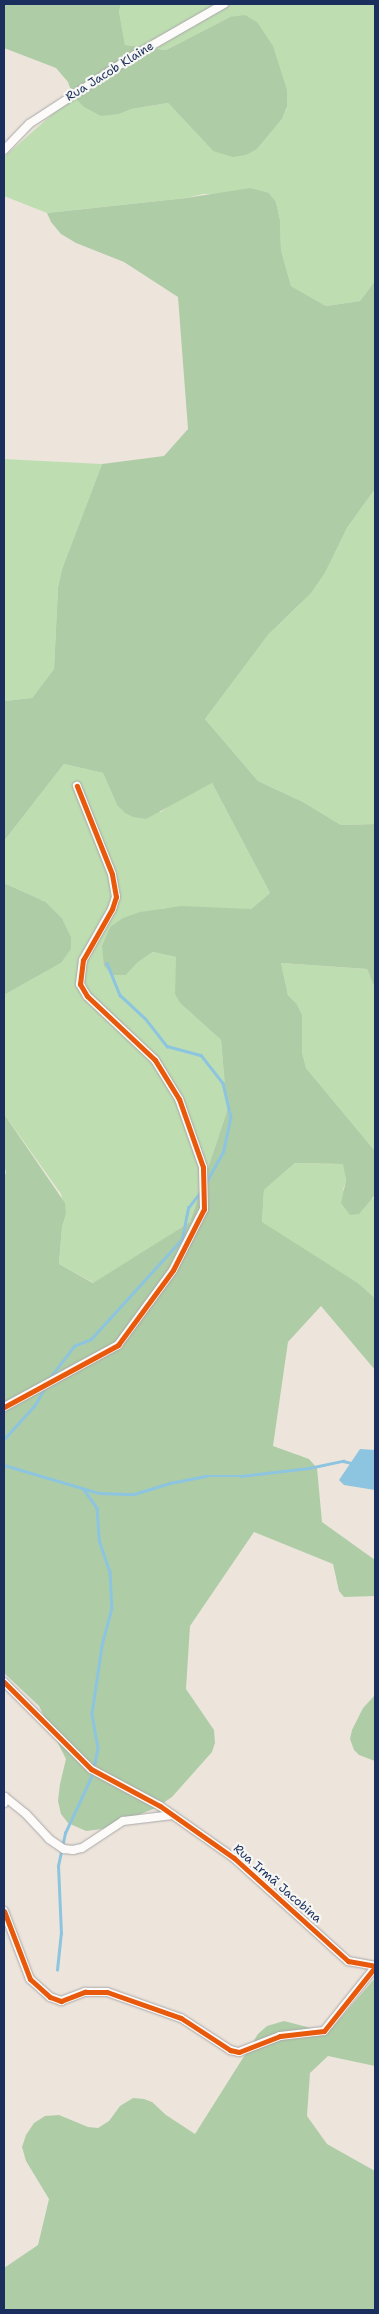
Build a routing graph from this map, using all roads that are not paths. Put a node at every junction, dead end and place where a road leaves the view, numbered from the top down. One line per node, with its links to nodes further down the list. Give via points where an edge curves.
1 (224, 4): 2 (street, Rua Jacob Klaine, via 135,55 30,124)
2 (4, 150)
3 (77, 786): 4 (street, via 112,874 116,897 83,960 80,984 87,996 155,1060 178,1099 203,1167 204,1208 173,1270 118,1345)
4 (4, 1407)
5 (4, 1682): 7 (street, Rua Irmã Jacobina, via 91,1769)
6 (4, 1798): 7 (street, via 26,1814 48,1839 64,1849 73,1850 82,1848 123,1821)
7 (173, 1816): 9 (street, Rua Irmã Jacobina, via 234,1858 348,1961)
8 (4, 1911): 9 (street, via 30,1980 50,1997 61,2001 85,1992 107,1992 181,2018 230,2050 239,2052 280,2036 324,2031)
9 (375, 1966)

